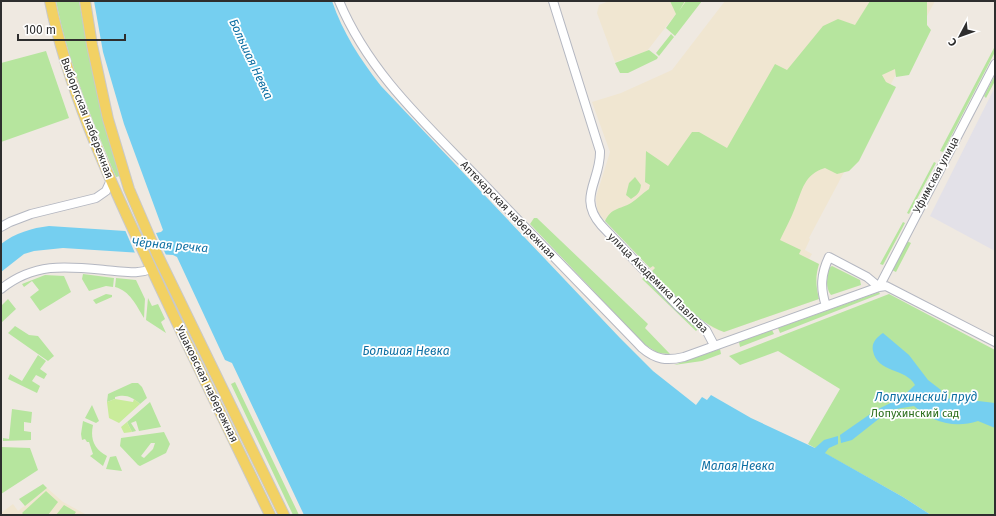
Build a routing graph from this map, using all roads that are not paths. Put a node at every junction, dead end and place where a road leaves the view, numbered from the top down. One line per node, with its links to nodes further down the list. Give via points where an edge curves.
1 (50, 1): 6 (main road, Выборгская набережная, via 62,52)
2 (85, 1): 9 (main road, Выборгская набережная, via 108,119 130,189)
3 (339, 1): 15 (street, Аптекарская набережная, via 350,26 382,77 642,348 652,356 670,360)
4 (553, 1): 15 (street, улица Академика Павлова, via 600,152 590,197 592,212 601,225 679,307 710,334)
5 (995, 64): 11 (street, Уфимская улица)
6 (111, 180): 7 (street, via 106,191 100,196 31,214); 8 (main road, Выборгская набережная)
7 (1, 227)
8 (144, 253): 10 (main road, Ушаковская набережная)
9 (157, 254): 17 (main road, Ушаковская набережная)
10 (151, 269): 12 (street, via 132,273 53,267 35,270); 16 (main road, Ушаковская набережная)
11 (879, 287): 13 (street, улица Академика Павлова); 13 (street, via 867,277 829,257 822,277 822,294); 14 (street, via 892,288)
12 (1, 289)
13 (826, 306): 15 (street, улица Академика Павлова)
14 (995, 342)
15 (714, 345)
16 (270, 515)
17 (284, 515)

